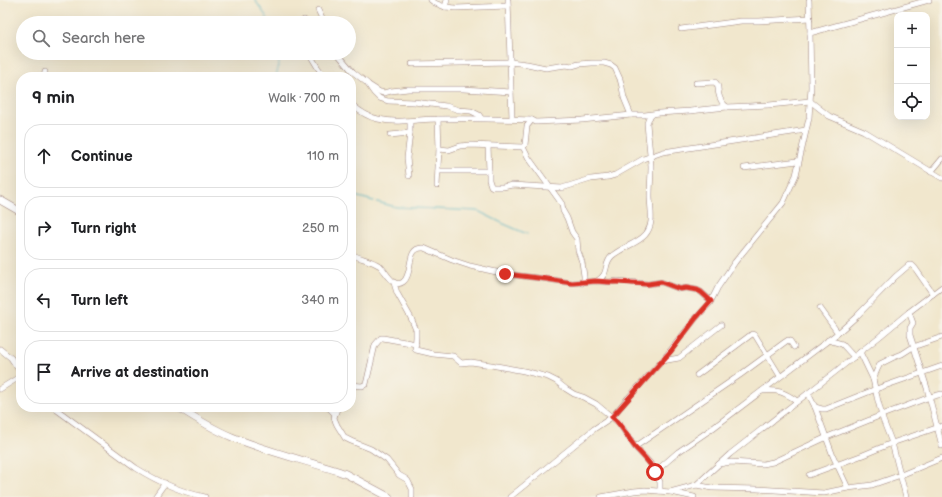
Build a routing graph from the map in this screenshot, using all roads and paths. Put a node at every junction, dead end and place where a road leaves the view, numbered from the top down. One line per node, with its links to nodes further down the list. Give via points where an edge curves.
1 (431, 0): 6 (street)
2 (447, 0): 6 (street)
3 (809, 0): 9 (street)
4 (929, 0): 11 (street)
5 (508, 3): 6 (street); 14 (street)
6 (445, 7)
7 (318, 10): 8 (street)
8 (321, 16)
9 (810, 18): 10 (street, via 741,21); 11 (street)
10 (681, 29)
11 (810, 33): 22 (street)
12 (313, 60): 16 (street)
13 (343, 60): 17 (street)
14 (510, 62): 15 (street); 21 (street); 26 (street, via 546,68 579,64 611,65 620,78)
15 (412, 64)
16 (321, 72)
17 (353, 72)
18 (356, 74): 19 (street)
19 (367, 83): 21 (street, via 384,93 408,89); 27 (street, via 379,98 388,101 446,106 471,111)
20 (696, 83): 23 (street, via 717,82 723,104)
21 (511, 92): 29 (street)
22 (810, 101): 23 (street); 32 (street); 44 (street, via 829,116 864,131)
23 (727, 107): 25 (street)
24 (356, 108): 31 (street, via 379,120)
25 (653, 114): 26 (street); 38 (street, via 647,120)
26 (631, 115): 30 (street, via 536,122)
27 (481, 118): 28 (street); 29 (street)
28 (438, 119): 31 (street); 37 (street)
29 (512, 119): 30 (street)
30 (532, 120): 36 (street, via 527,126)
31 (410, 121): 33 (street)
32 (806, 130): 38 (street, via 680,148); 40 (street)
33 (410, 134): 34 (street); 45 (street)
34 (390, 135)
35 (488, 146): 36 (street); 37 (street, via 470,145 452,150); 43 (street)
36 (523, 147): 48 (street)
37 (439, 149): 42 (street)
38 (650, 156): 48 (street, via 615,175 562,188); 52 (street, via 651,224 641,238 612,256 607,263 605,274)
39 (942, 159): 44 (street)
40 (798, 162): 41 (street); 57 (street, via 796,175 783,203 735,262)
41 (744, 168)
42 (438, 170): 43 (street); 47 (street)
43 (489, 171): 48 (street, via 489,180 493,187)
44 (932, 172): 46 (street)
45 (408, 176)
46 (942, 178)
47 (438, 186)
48 (549, 187): 54 (street, via 562,204 577,239 584,276)
49 (0, 200): 50 (street)
50 (16, 209)
51 (356, 257): 53 (street, via 378,265)
52 (596, 281): 54 (street); 57 (street, via 648,284 661,282 680,289 697,290)
53 (394, 283): 54 (street, via 401,283 407,278 412,254 419,248 470,266 505,274); 64 (street, via 413,321)
54 (582, 283)
55 (942, 287): 56 (street)
56 (933, 294): 59 (street); 61 (street, via 915,268 909,265)
57 (711, 301): 71 (street)
58 (820, 308): 61 (street)
59 (908, 312): 66 (street, via 913,323 909,331); 68 (street)
60 (720, 325): 71 (street, via 679,358)
61 (838, 333): 63 (street)
62 (942, 338): 66 (street)
63 (828, 340): 70 (street, via 842,344); 76 (street)
64 (416, 344): 79 (street, via 381,338 375,345 366,384); 92 (street, via 415,349 418,351 450,355 461,363 491,365 548,377 574,394 596,404)
65 (794, 347): 69 (street, via 788,340)
66 (913, 347): 74 (street); 78 (street, via 880,364)
67 (0, 349): 72 (street)
68 (860, 352): 70 (street); 78 (street)
69 (767, 356): 75 (street, via 752,334); 76 (street); 97 (street)
70 (854, 357): 83 (street)
71 (662, 362): 92 (street)
72 (16, 366)
73 (942, 366): 74 (street)
74 (922, 372): 81 (street); 85 (street)
75 (697, 375)
76 (780, 376): 82 (street)
77 (16, 379): 80 (street)
78 (873, 379): 81 (street)
79 (356, 385)
80 (0, 389)
81 (876, 389): 87 (street, via 826,409); 91 (street)
82 (761, 391): 86 (street, via 782,392); 101 (street)
83 (808, 393): 86 (street); 87 (street)
84 (942, 394): 85 (street)
85 (930, 397): 91 (street); 93 (street)
86 (796, 401): 99 (street)
87 (815, 407): 94 (street)
88 (60, 412): 104 (street, via 136,468)
89 (186, 412): 112 (street, via 232,437 346,474)
90 (335, 414): 113 (street, via 334,418 345,438 371,449 387,460 399,475 408,481)
91 (882, 415): 94 (street); 95 (street)
92 (612, 417): 97 (street); 114 (street)
93 (940, 427): 95 (street); 96 (street)
94 (827, 437): 99 (street, via 773,462); 100 (street)
95 (892, 443): 100 (street); 103 (street)
96 (942, 446)
97 (635, 447): 101 (street)
98 (942, 458): 103 (street)
99 (719, 464): 105 (street)
100 (837, 465): 102 (street); 106 (street)
101 (655, 472): 107 (street, via 660,482)
102 (809, 475)
103 (901, 475): 106 (street, via 872,485); 117 (street)
104 (165, 483): 109 (street); 110 (street)
105 (696, 485): 106 (street, via 824,493); 108 (street)
106 (848, 488)
107 (660, 491): 108 (street); 115 (street, via 634,491)
108 (670, 492): 116 (street)
109 (188, 495): 111 (street)
110 (156, 497)
111 (205, 497)
112 (390, 497)
113 (412, 497)
114 (510, 497)
115 (601, 497)
116 (694, 497)
117 (906, 497)

